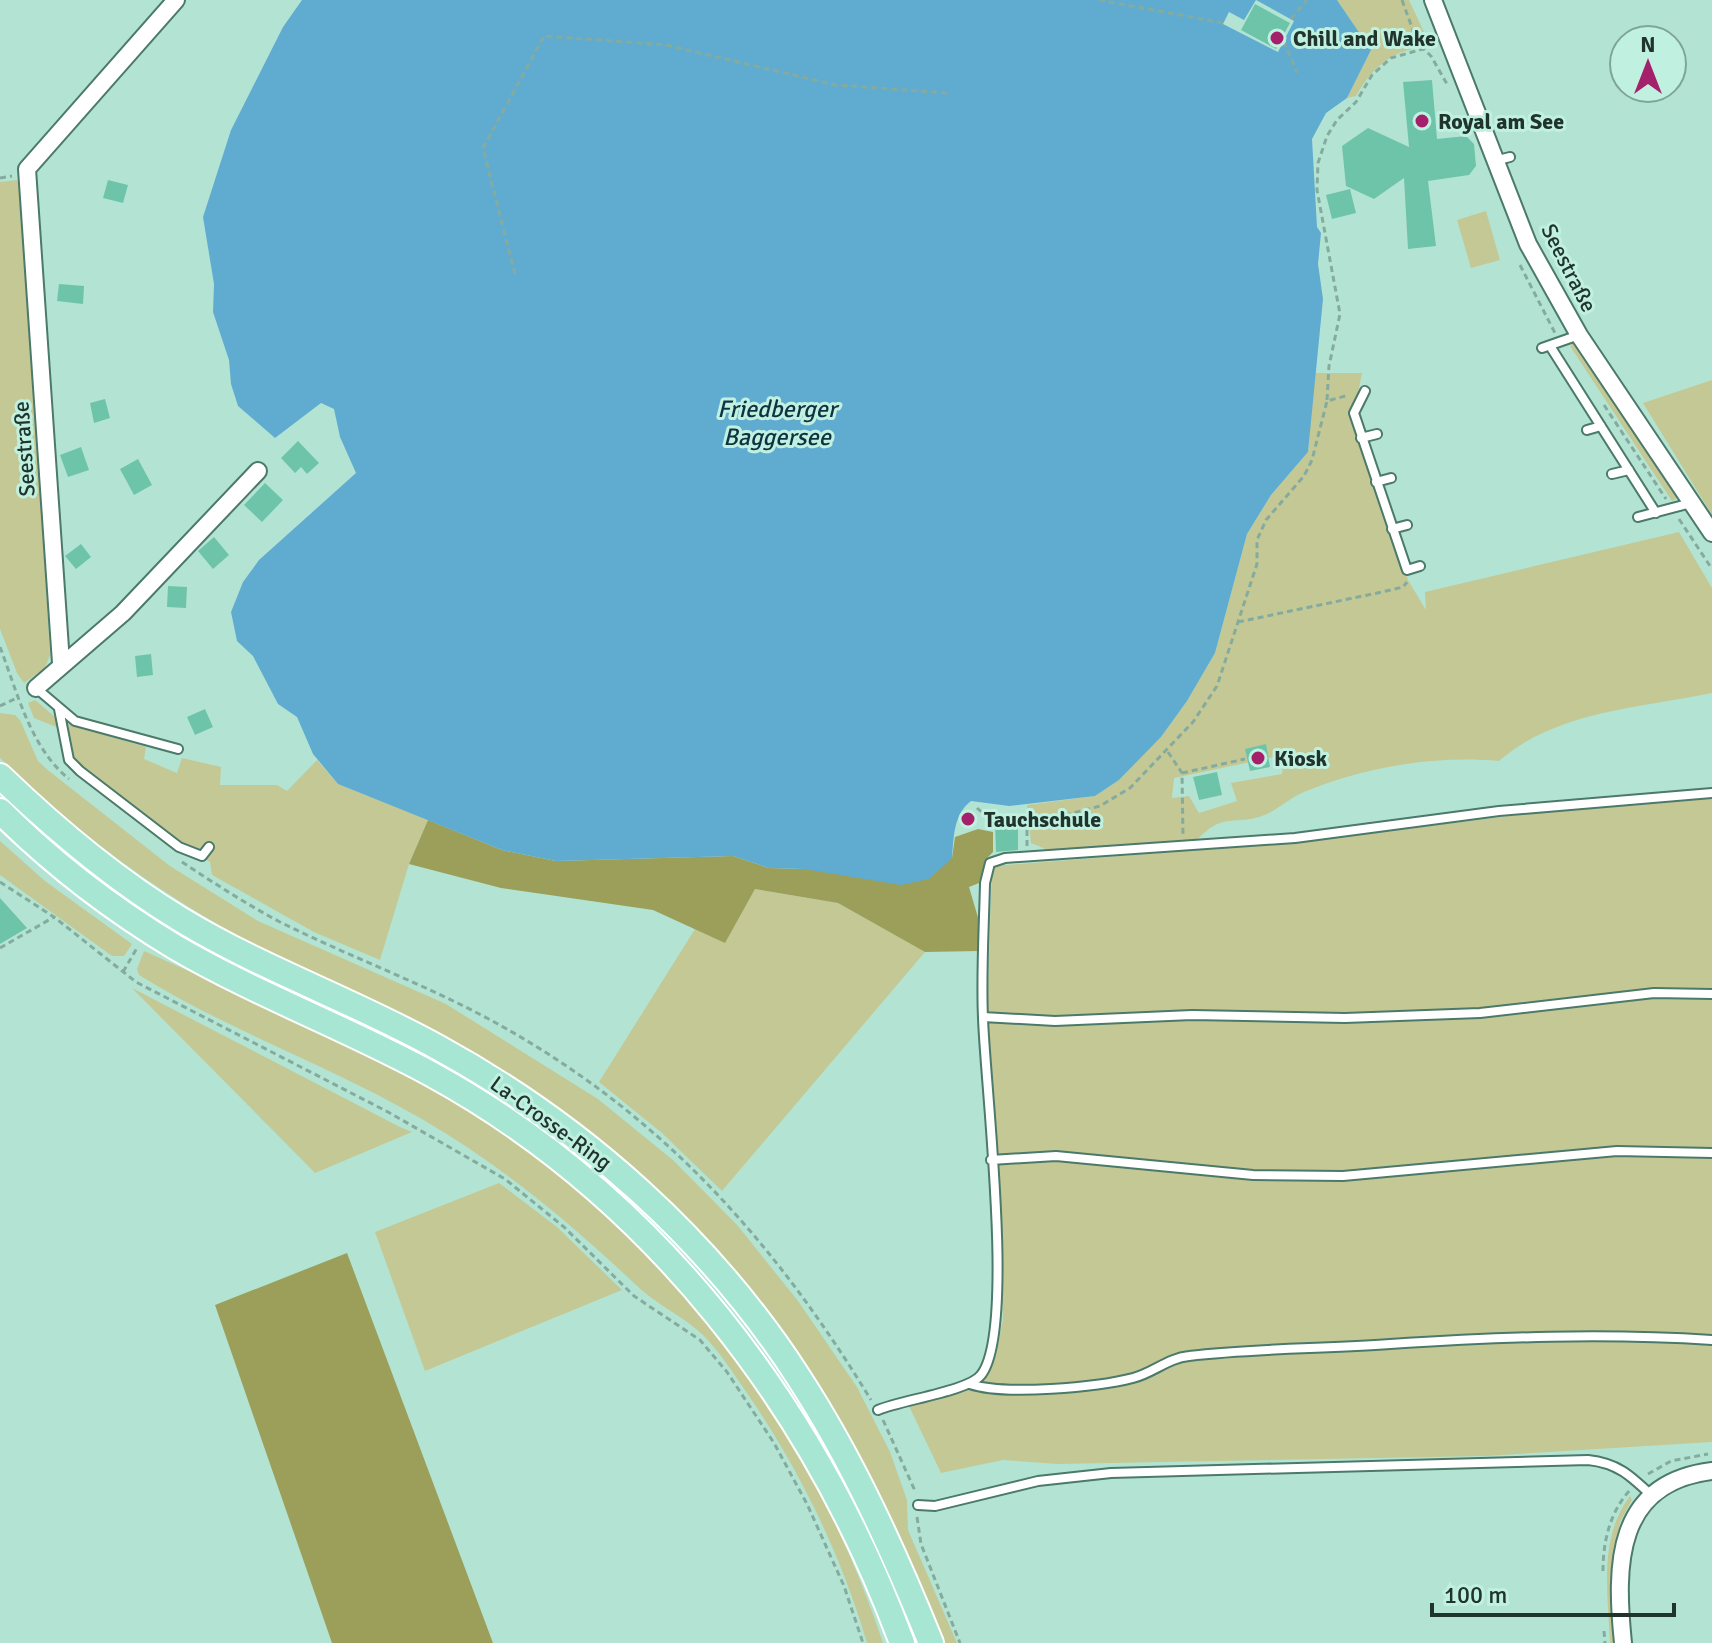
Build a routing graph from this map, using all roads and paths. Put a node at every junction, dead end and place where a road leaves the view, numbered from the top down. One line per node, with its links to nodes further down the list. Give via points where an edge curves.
1 (176, 0): 35 (street, Seestraße, via 27,169)
2 (1099, 0): 6 (path)
3 (1307, 0): 5 (path)
4 (1433, 0): 12 (street, Seestraße, via 1504,158 1528,244)
5 (1291, 19)
6 (1224, 23)
7 (1284, 41): 9 (path)
8 (1423, 49): 16 (path, via 1391,58 1372,75 1327,136 1318,163 1317,190 1340,314)
9 (1297, 73)
10 (947, 93): 11 (path, via 836,85 666,45 544,36 483,148)
11 (515, 274)
12 (1579, 335): 13 (lane, via 1546,347); 26 (street, Seestraße)
13 (1575, 385): 14 (lane); 17 (lane)
14 (1564, 388)
15 (1365, 391): 16 (path); 20 (lane, via 1354,413)
16 (1327, 401): 34 (path, via 1304,476 1266,520 1257,540 1257,564)
17 (1601, 426): 18 (lane); 21 (lane)
18 (1587, 430)
19 (1377, 434): 20 (lane)
20 (1361, 438): 25 (lane)
21 (1629, 470): 23 (lane); 27 (lane)
22 (258, 471): 35 (street, via 123,613)
23 (1612, 474)
24 (1391, 478): 25 (lane)
25 (1376, 482): 30 (lane)
26 (1692, 503): 27 (lane); 31 (street, Seestraße)
27 (1656, 513): 28 (lane)
28 (1638, 517)
29 (1407, 525): 30 (lane)
30 (1392, 529): 33 (lane)
31 (1712, 533)
32 (1420, 566): 33 (lane)
33 (1407, 570): 34 (path, via 1403,587)
34 (1238, 622): 40 (path, via 1217,686)
35 (61, 663): 36 (street)
36 (36, 688): 37 (path); 38 (lane)
37 (0, 706)
38 (59, 709): 39 (lane, via 85,724); 49 (lane, via 69,760 80,771 179,847 202,856)
39 (178, 749)
40 (1168, 751): 42 (path); 47 (path, via 1130,788 1100,806)
41 (1245, 759): 42 (path)
42 (1182, 773): 50 (path)
43 (0, 776): 68 (main road, La-Crosse-Ring, via 97,861 180,919 477,1069 566,1130 639,1190 716,1269 799,1377 854,1473)
44 (1712, 793): 50 (lane, via 1499,811)
45 (977, 808): 47 (path, via 988,815 1021,815)
46 (0, 811): 67 (main road, La-Crosse-Ring, via 55,861 150,931 462,1092 533,1138 620,1209 716,1312 781,1403 868,1559)
47 (1027, 825): 48 (path)
48 (1027, 841)
49 (209, 847)
50 (1184, 848): 57 (lane, via 990,863 985,883)
51 (0, 882): 52 (path)
52 (54, 917): 54 (path); 55 (path)
53 (138, 947): 55 (path)
54 (0, 948)
55 (123, 972): 66 (path, via 505,1179 564,1227 634,1296 700,1340 774,1443 807,1504)
56 (1712, 994): 57 (lane, via 1654,993 1508,1011 1345,1018)
57 (983, 1017): 59 (lane)
58 (1712, 1153): 59 (lane, via 1617,1151 1315,1176 1056,1156)
59 (991, 1160): 61 (lane, via 998,1314 990,1358)
60 (1712, 1340): 61 (lane, via 1572,1335 1355,1344 1188,1356 1131,1379 1112,1381 1014,1390)
61 (970, 1384): 62 (lane)
62 (878, 1410)
63 (1712, 1471): 64 (street, via 1670,1483)
64 (1651, 1495): 65 (lane, via 1623,1469 1588,1460 1111,1473 1038,1481 935,1506); 69 (street, via 1629,1522 1621,1558)
65 (918, 1505)
66 (863, 1643)
67 (902, 1643)
68 (931, 1643)
69 (1623, 1643)

